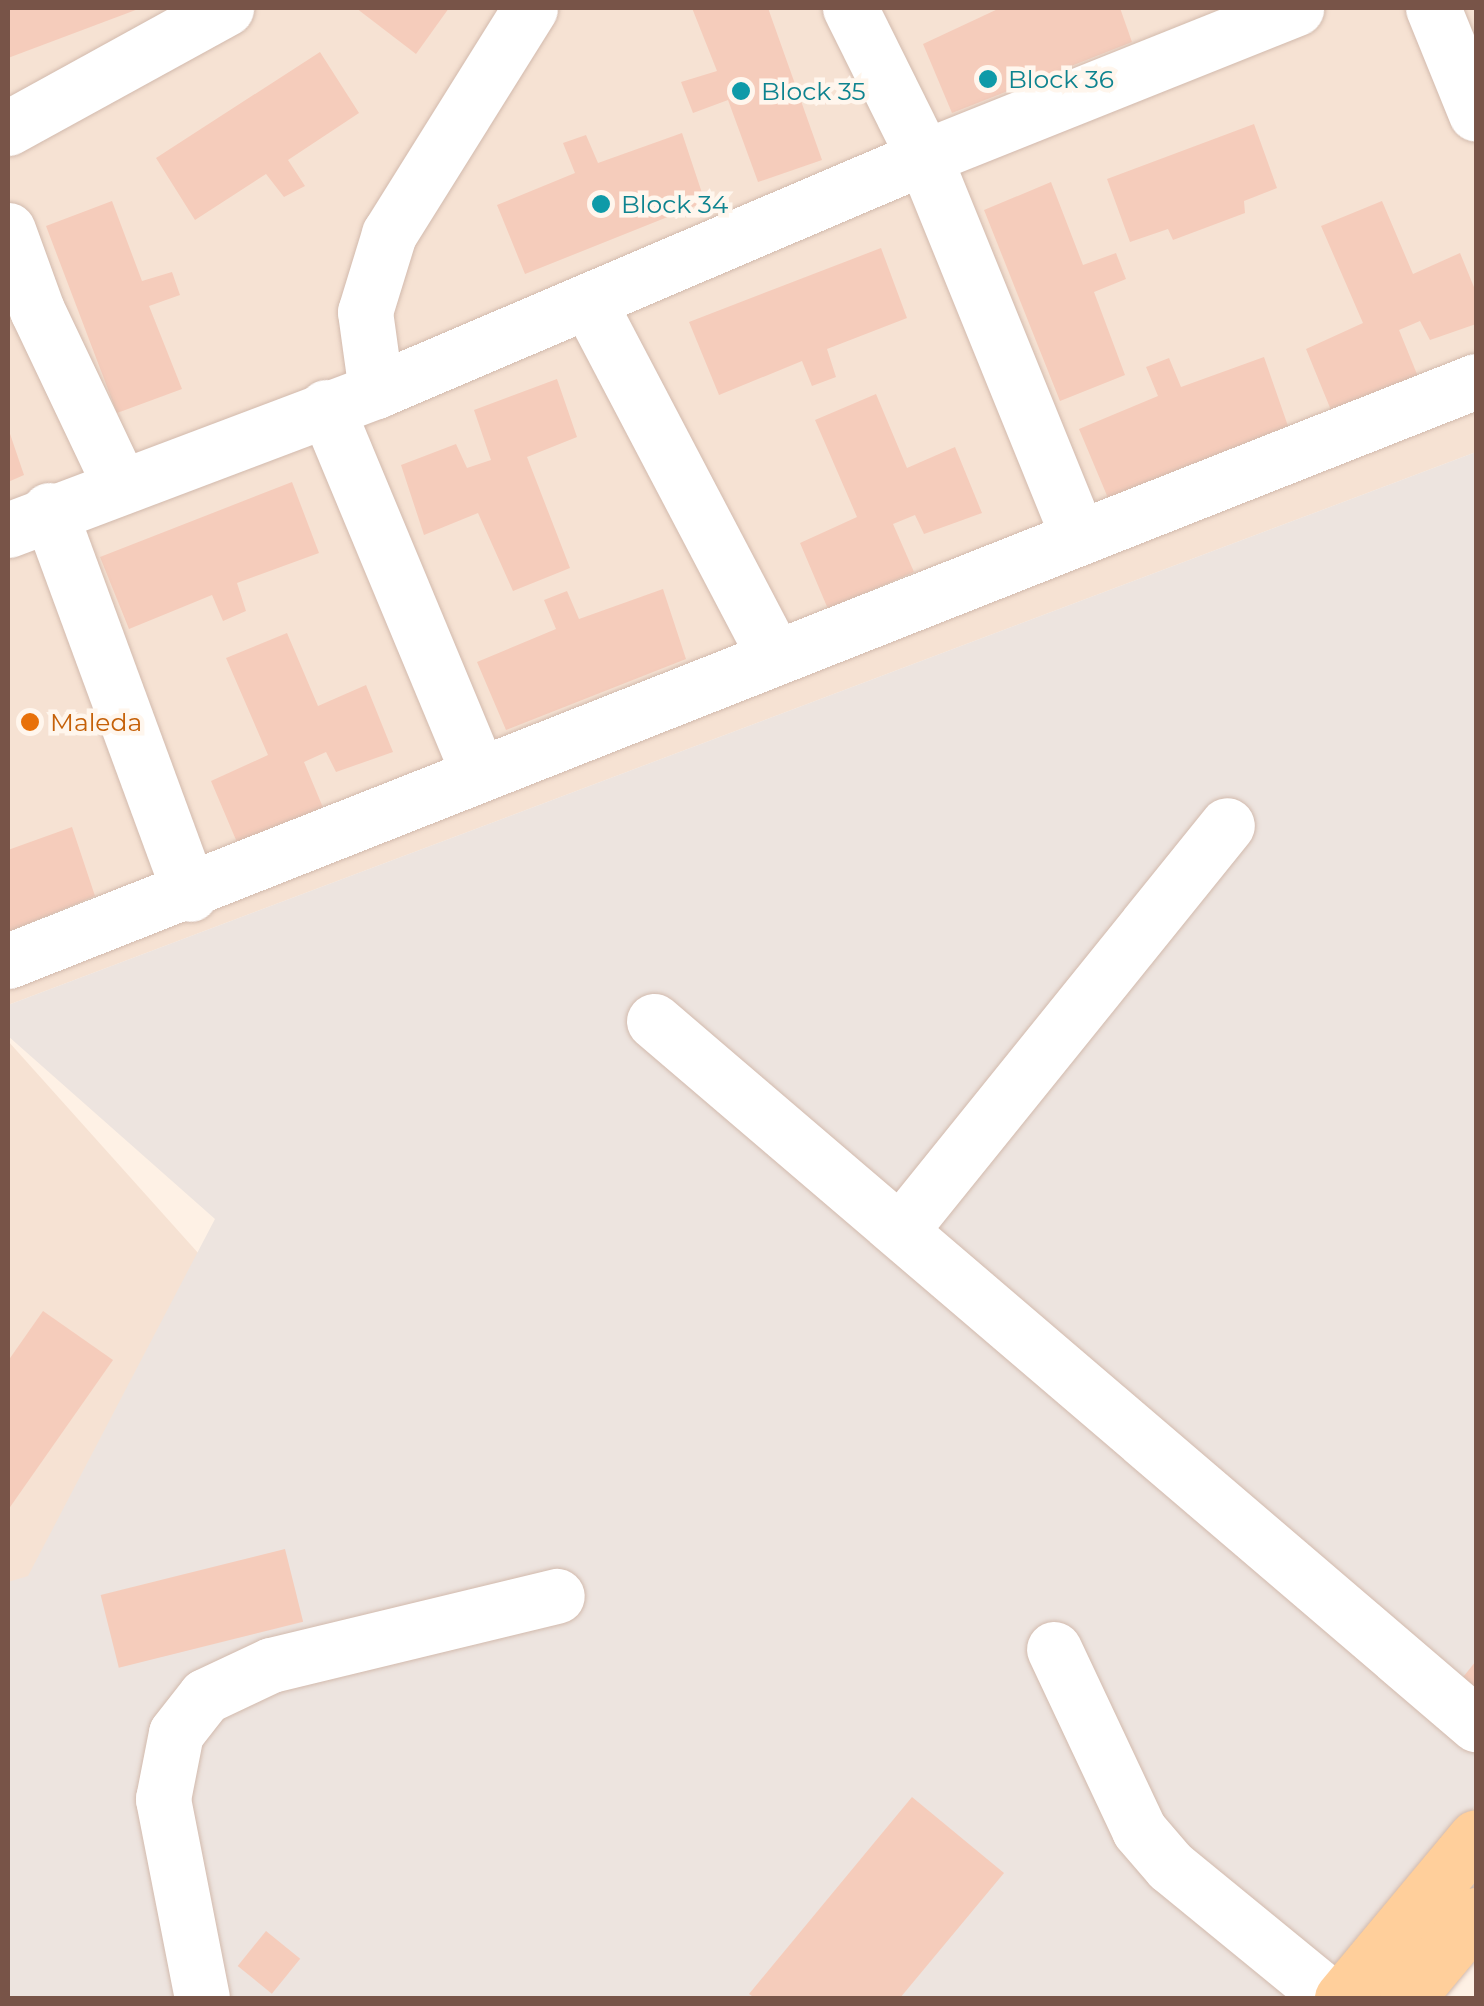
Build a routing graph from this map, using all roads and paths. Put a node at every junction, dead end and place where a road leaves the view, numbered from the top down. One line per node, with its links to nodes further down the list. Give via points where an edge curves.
1 (226, 8): 7 (street)
2 (530, 8): 13 (street, via 388,234)
3 (850, 8): 8 (street)
4 (1296, 8): 8 (street)
5 (1433, 8): 6 (street)
6 (1476, 114)
7 (8, 128)
8 (924, 157): 10 (street); 16 (street)
9 (8, 230): 11 (street)
10 (589, 304): 13 (street); 17 (street)
11 (22, 315): 14 (street)
12 (1476, 381): 16 (street)
13 (351, 399): 14 (street); 18 (street)
14 (120, 486): 15 (street)
15 (28, 520): 20 (street)
16 (1078, 536): 17 (street)
17 (775, 657): 18 (street)
18 (479, 774): 20 (street)
19 (1226, 825): 23 (street)
20 (190, 894): 21 (street)
21 (8, 961)
22 (654, 1021): 23 (street)
23 (903, 1227): 26 (street)
24 (557, 1596): 29 (street, via 272,1665 206,1696 176,1734 163,1799)
25 (1054, 1649): 30 (street, via 1139,1830 1170,1866)
26 (1476, 1724)
27 (1476, 1837): 31 (main road)
28 (1476, 1915): 32 (main road)
29 (202, 1998)
30 (1331, 1998)
31 (1342, 1998)
32 (1407, 1998)

